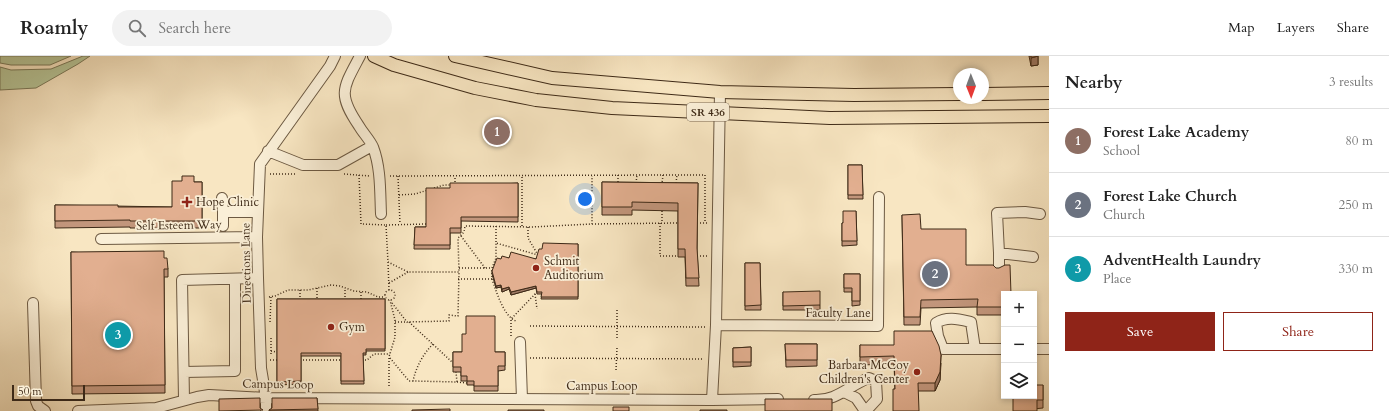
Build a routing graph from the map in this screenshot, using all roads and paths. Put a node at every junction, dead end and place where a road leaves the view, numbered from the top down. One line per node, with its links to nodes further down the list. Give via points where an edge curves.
1 (335, 56): 12 (lane, Directions Lane)
2 (360, 56): 11 (lane, via 346,83 344,97 349,112)
3 (374, 56): 9 (main road, SR 436, via 394,65 475,88 536,100 612,108)
4 (455, 56): 5 (main road, SR 436, via 552,78)
5 (720, 92): 7 (main road, SR 436); 9 (lane)
6 (1049, 93): 8 (main road)
7 (953, 94)
8 (989, 94)
9 (720, 113): 10 (main road, SR 436, via 830,118); 86 (lane)
10 (1049, 116)
11 (372, 146): 12 (lane, via 338,165 303,165); 33 (lane, via 379,165)
12 (268, 152): 32 (lane, Directions Lane, via 260,164)
13 (359, 175): 41 (path, via 361,224)
14 (677, 175): 22 (path); 23 (path); 37 (path, via 705,175)
15 (386, 176): 16 (path)
16 (398, 176): 17 (path); 27 (path)
17 (456, 176): 18 (path); 27 (path, via 455,185)
18 (522, 176): 19 (path); 44 (path)
19 (592, 176): 20 (path); 40 (path)
20 (618, 176): 21 (path); 24 (path)
21 (636, 176): 22 (path); 25 (path)
22 (662, 176): 26 (path)
23 (676, 183)
24 (618, 187)
25 (636, 189)
26 (662, 189)
27 (399, 195): 38 (path)
28 (879, 197): 86 (lane, Faculty Lane, via 878,326)
29 (222, 198): 31 (lane)
30 (662, 211): 35 (path)
31 (223, 212): 32 (lane); 42 (lane)
32 (258, 212): 46 (lane, Directions Lane)
33 (381, 214)
34 (1040, 214): 50 (lane, via 997,212)
35 (661, 223): 36 (path); 40 (path); 51 (path, via 660,256)
36 (678, 223)
37 (705, 223)
38 (400, 224): 39 (path); 41 (path)
39 (426, 224)
40 (592, 224): 45 (path)
41 (386, 225): 53 (path)
42 (223, 226)
43 (496, 226): 44 (path); 47 (path, via 465,226); 49 (path)
44 (522, 227): 45 (path)
45 (528, 227): 49 (path, via 528,238 538,255)
46 (257, 236): 48 (lane, Self Esteem Way); 60 (lane, Directions Lane)
47 (461, 236): 54 (path, via 458,238); 55 (path)
48 (101, 239)
49 (496, 243): 56 (path, via 496,258)
50 (999, 253): 52 (lane); 57 (lane)
51 (678, 256)
52 (1033, 257)
53 (388, 262): 58 (path); 64 (path)
54 (458, 268): 55 (path); 59 (path)
55 (486, 268): 56 (path)
56 (492, 268): 63 (path)
57 (999, 270)
58 (408, 272): 59 (path); 64 (path)
59 (459, 272): 62 (path)
60 (258, 278): 61 (lane); 70 (lane, Directions Lane)
61 (235, 279): 113 (lane, via 235,371); 113 (lane, via 182,280)
62 (458, 279): 63 (path); 85 (path, via 458,316 449,315 449,321)
63 (492, 279): 82 (path, via 497,296)
64 (389, 283): 68 (path)
65 (317, 288): 66 (path, via 331,284); 67 (path); 75 (path)
66 (345, 288): 69 (path); 76 (path)
67 (300, 290): 71 (path, via 288,290); 74 (path)
68 (389, 290): 72 (path); 73 (path, via 395,295)
69 (361, 291): 72 (path); 77 (path)
70 (259, 297): 71 (path); 105 (lane, Directions Lane)
71 (271, 297): 89 (path)
72 (385, 297): 73 (path)
73 (390, 300): 79 (path)
74 (300, 302)
75 (318, 302)
76 (345, 302)
77 (361, 302)
78 (33, 303): 126 (lane, via 36,401)
79 (392, 303): 84 (path); 85 (path)
80 (537, 309): 82 (path, via 536,293)
81 (617, 310): 88 (path)
82 (511, 319): 83 (path)
83 (516, 321)
84 (395, 322): 85 (path); 102 (path, via 395,337)
85 (408, 322): 93 (path)
86 (716, 325): 88 (path); 123 (lane)
87 (530, 326): 88 (path)
88 (617, 326): 91 (path)
89 (269, 328)
90 (270, 336): 99 (path)
91 (617, 338)
92 (520, 342): 121 (lane)
93 (433, 344): 111 (path); 115 (path, via 424,354)
94 (616, 348): 104 (path)
95 (975, 349): 95 (lane, via 943,349 936,323 942,319 956,318 971,322); 96 (lane)
96 (1001, 349)
97 (1037, 349): 98 (lane)
98 (1049, 349)
99 (271, 352): 100 (path); 106 (path)
100 (277, 352)
101 (705, 353): 104 (path, via 705,359)
102 (390, 355): 110 (path, via 374,354 367,360); 115 (path, via 409,381); 118 (path)
103 (530, 358): 104 (path)
104 (616, 359): 112 (path)
105 (261, 360): 106 (path); 120 (lane, Directions Lane)
106 (271, 360): 107 (path)
107 (279, 360)
108 (295, 360): 109 (path)
109 (343, 360)
110 (359, 360)
111 (452, 362)
112 (616, 370)
113 (184, 372): 122 (lane)
114 (456, 372): 116 (path)
115 (413, 381): 116 (path)
116 (457, 382): 117 (path)
117 (467, 382)
118 (389, 386)
119 (844, 392): 125 (lane, via 825,400); 129 (lane, via 856,398); 129 (lane, via 855,383 868,378 876,381 877,399)
120 (266, 398): 121 (lane, Campus Loop); 122 (lane, Campus Loop, via 209,395); 128 (lane, Directions Lane)
121 (522, 399): 123 (lane, Campus Loop)
122 (184, 400): 127 (lane, Campus Loop, via 156,408)
123 (712, 400): 124 (lane, Campus Loop)
124 (790, 400)
125 (804, 400)
126 (45, 411)
127 (78, 411)
128 (266, 411)
129 (866, 411)

